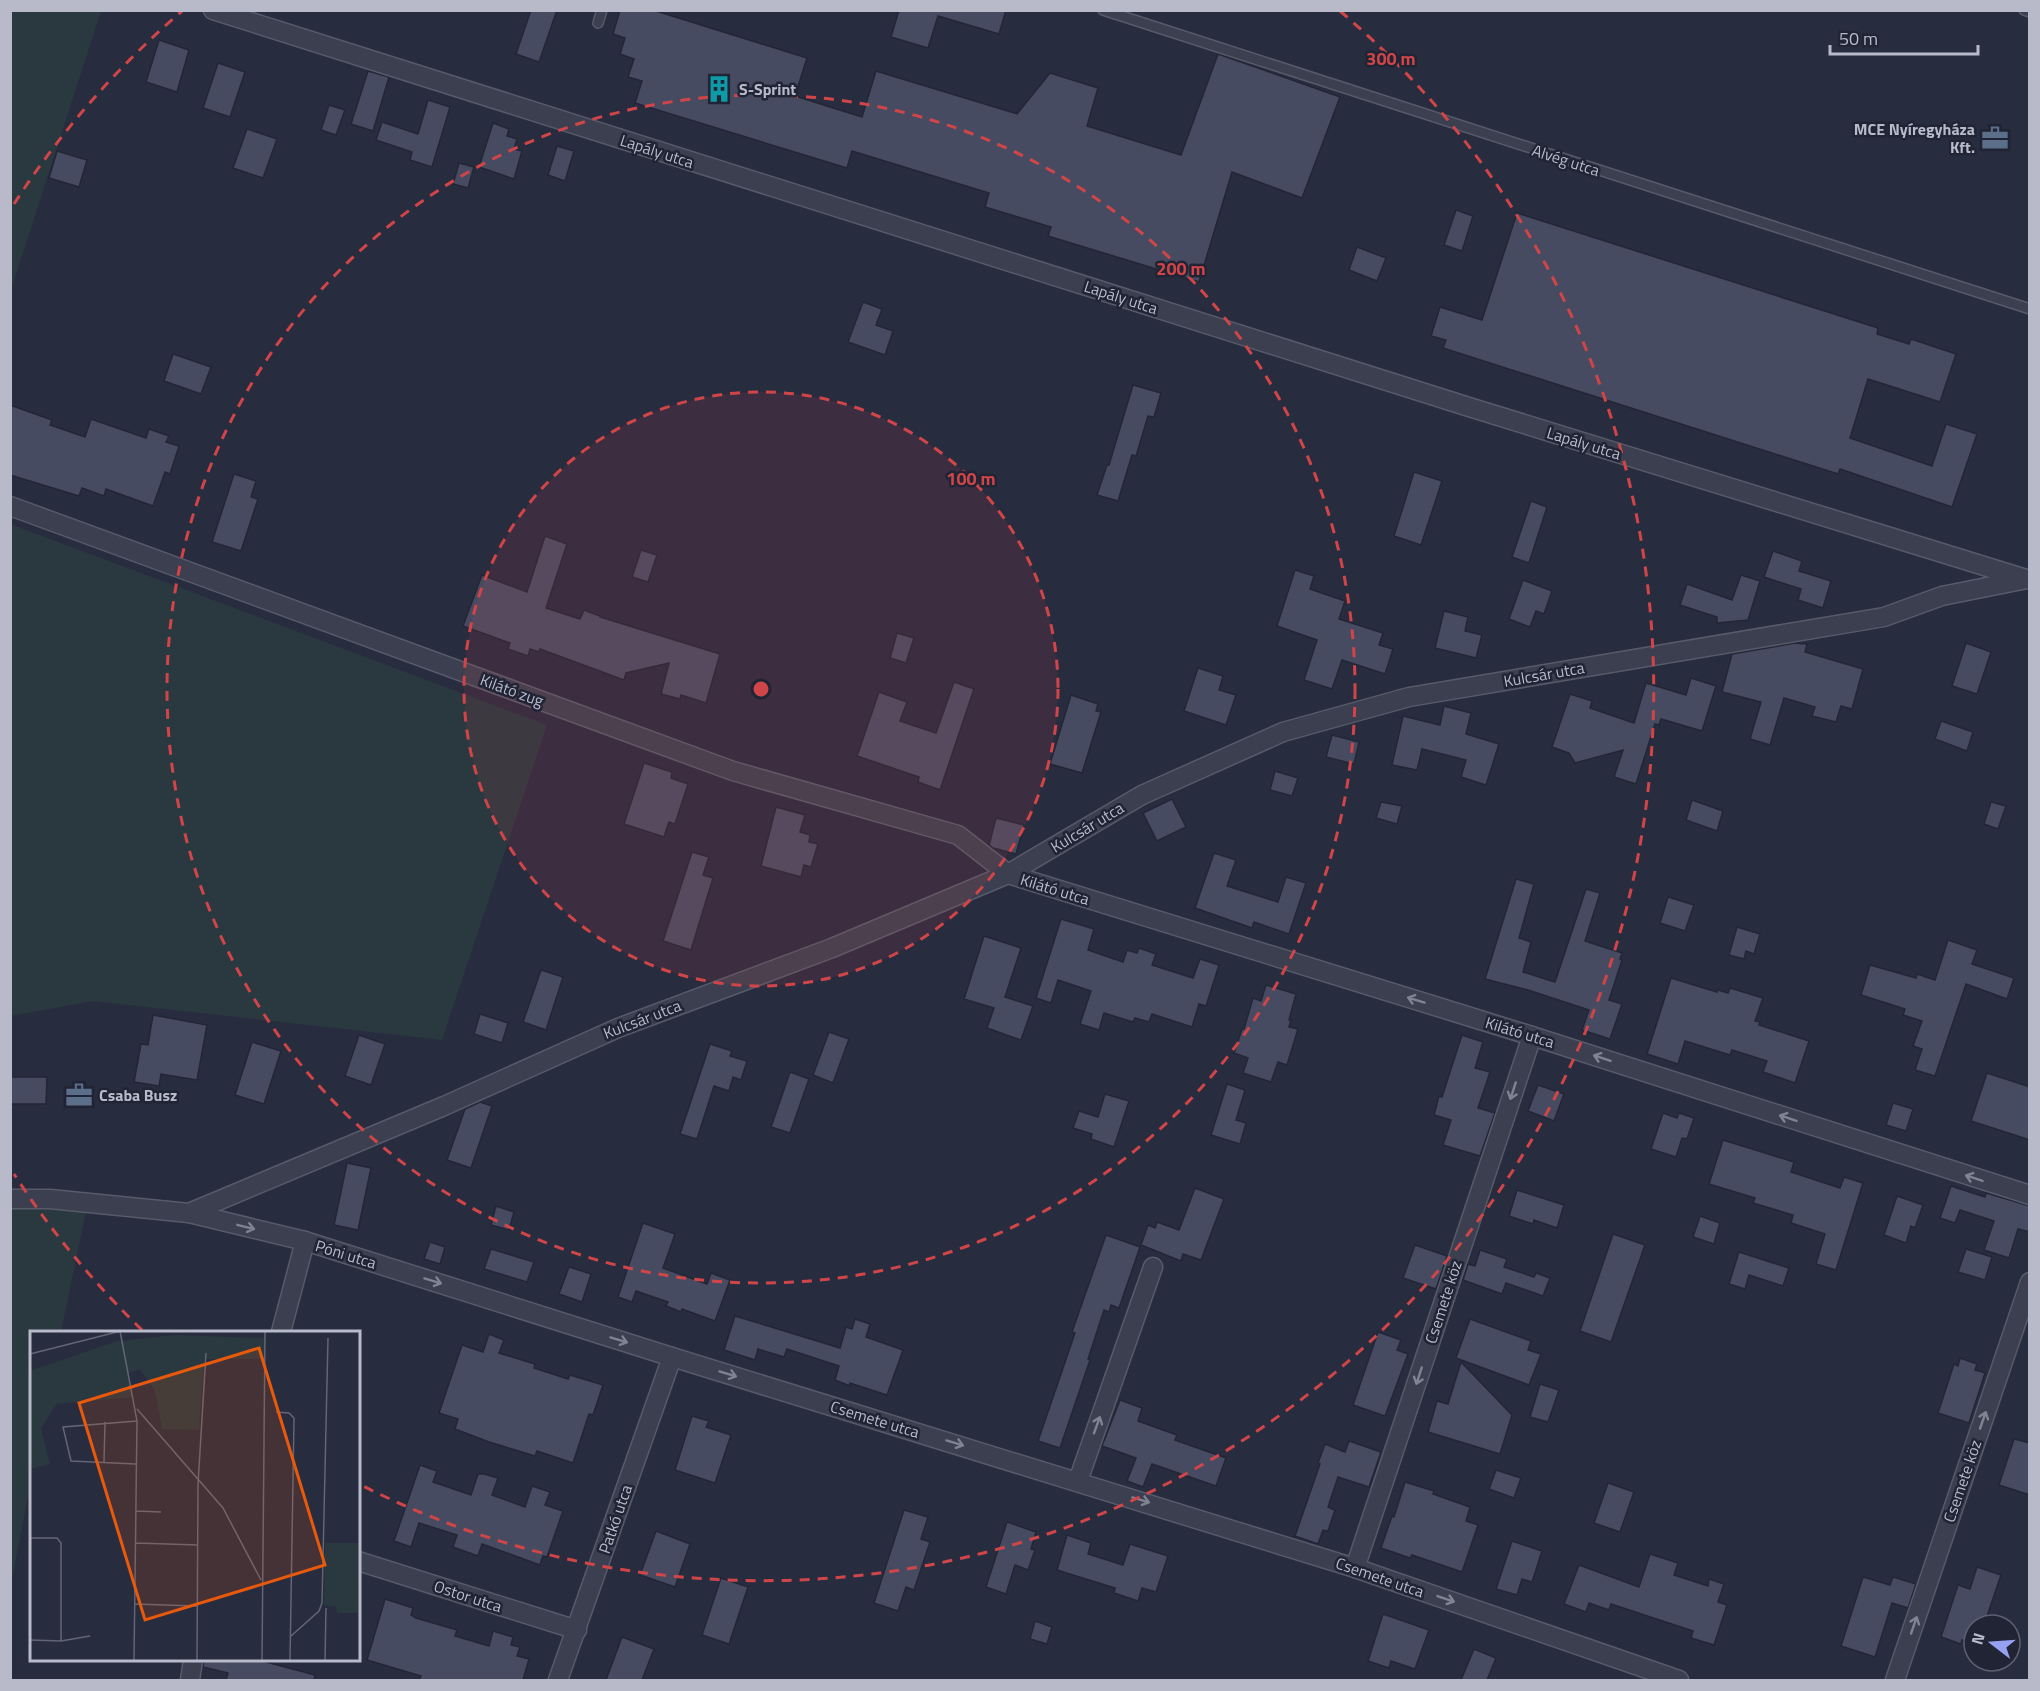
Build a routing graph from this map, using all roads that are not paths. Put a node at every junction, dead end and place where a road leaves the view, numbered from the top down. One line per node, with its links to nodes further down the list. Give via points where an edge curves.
1 (213, 10): 9 (street, Lapály utca, via 1458,404)
2 (602, 10): 6 (lane)
3 (1103, 10): 7 (lane, Alvég utca)
4 (2024, 10): 5 (lane)
5 (2030, 12)
6 (598, 23)
7 (2030, 309)
8 (10, 506): 10 (street, Kilátó zug, via 733,771 958,835)
9 (2028, 579): 10 (street, Kulcsár utca, via 1942,596 1884,617 1409,697 1283,732 1142,795)
10 (1008, 874): 11 (street, Kilátó utca, one-way to 10); 14 (street, Kulcsár utca, via 832,948 618,1028)
11 (1532, 1036): 12 (street, Kilátó utca, one-way to 11); 22 (street, Csemete köz, one-way to 22)
12 (2030, 1195)
13 (10, 1199): 14 (street, Póni utca, via 50,1199)
14 (189, 1213): 15 (street, Póni utca, one-way to 15)
15 (305, 1241): 18 (street); 19 (street, Póni utca, one-way to 19)
16 (1153, 1267): 20 (street, one-way to 16)
17 (2030, 1282): 28 (street, Csemete köz, one-way to 17)
18 (281, 1331)
19 (672, 1357): 20 (street, Csemete utca, one-way to 20); 23 (street, Patkó utca)
20 (1078, 1480): 22 (street, Csemete utca, one-way to 22)
21 (360, 1562): 23 (street, Ostor utca)
22 (1355, 1568): 27 (street, Csemete utca, one-way to 27)
23 (577, 1630): 26 (street, Patkó utca)
24 (193, 1661): 25 (street)
25 (190, 1680)
26 (558, 1680)
27 (1679, 1680)
28 (1895, 1680)

